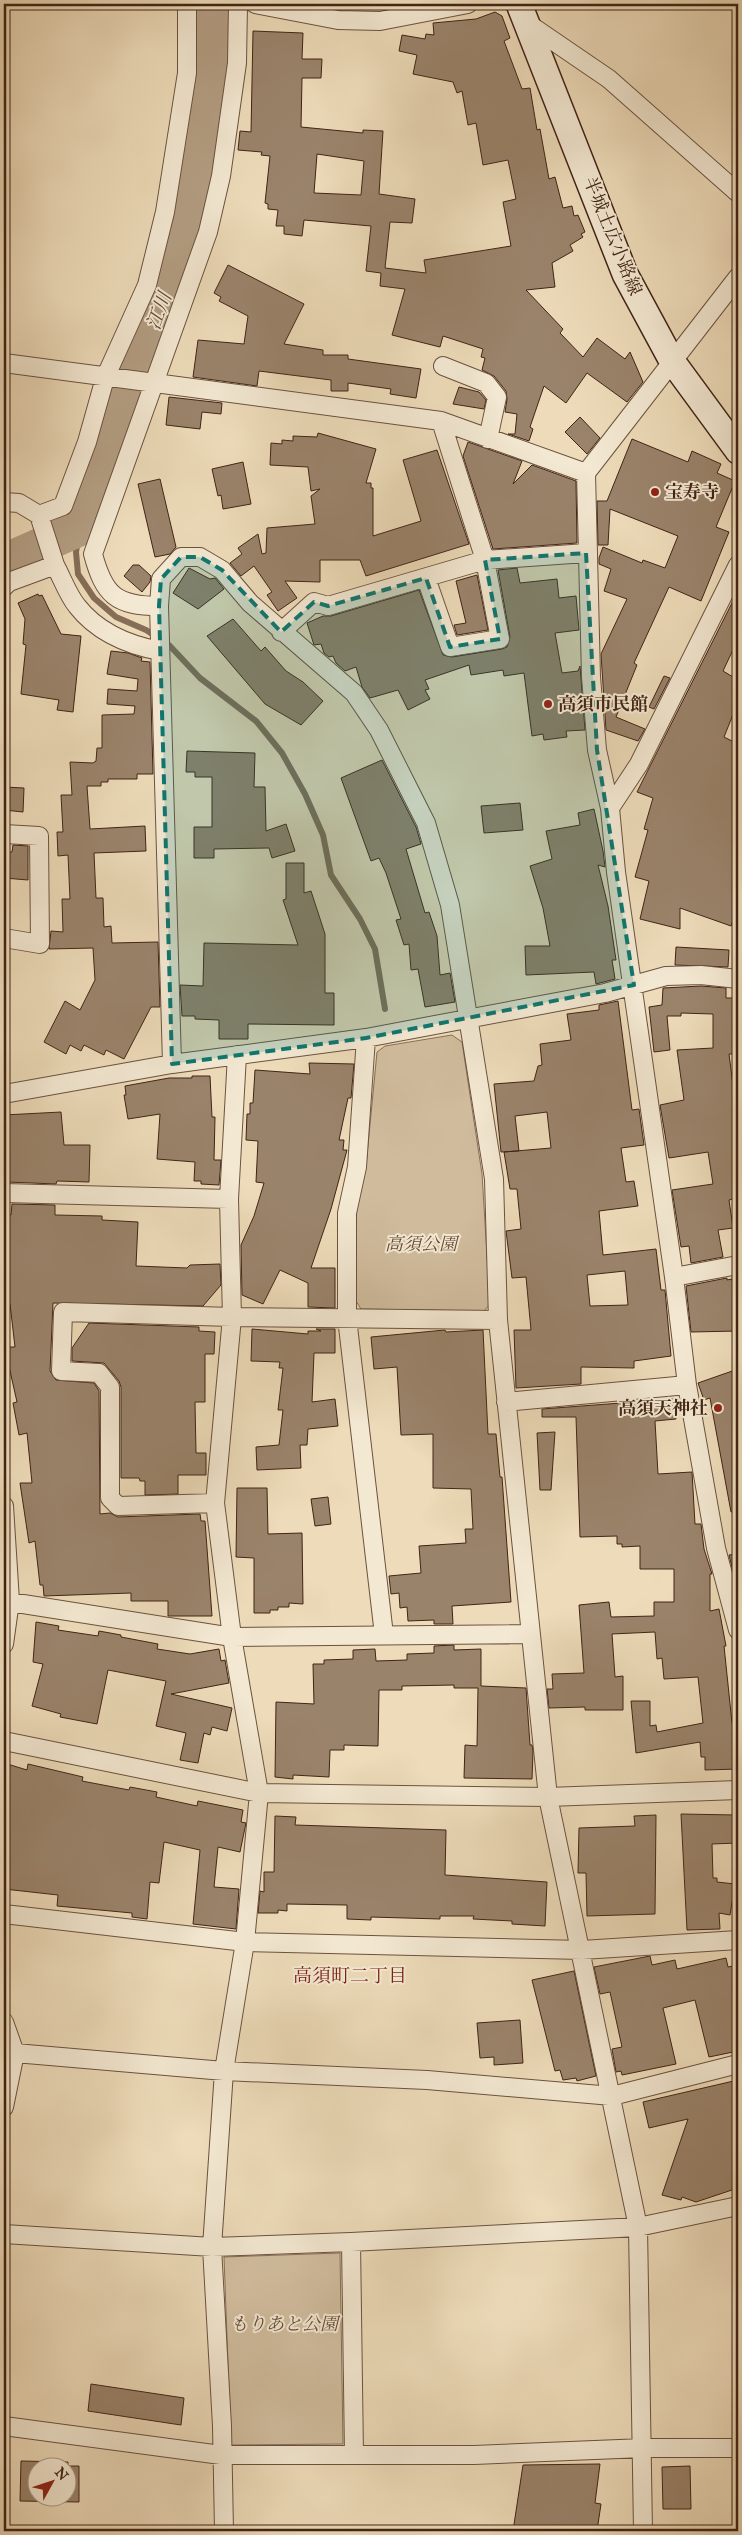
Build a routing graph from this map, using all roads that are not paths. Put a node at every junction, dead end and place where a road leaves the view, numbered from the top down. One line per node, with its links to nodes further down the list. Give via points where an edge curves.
1 (187, 4): 11 (street, via 187,73 165,212 147,285)
2 (238, 4): 12 (street, via 237,63 221,176 208,232)
3 (255, 4): 4 (street, via 338,20 380,21)
4 (468, 4)
5 (523, 13): 6 (street, via 609,79); 8 (main road, 半城土広小路線, via 625,274)
6 (738, 192)
7 (738, 277): 8 (street)
8 (672, 361): 15 (main road, 半城土広小路線); 16 (street)
9 (4, 363): 11 (street)
10 (443, 366): 14 (street, via 486,382 497,397)
11 (106, 378): 12 (street); 18 (street, via 63,506)
12 (153, 384): 13 (street); 25 (street, via 93,554 100,579 114,598)
13 (442, 421): 14 (street); 20 (street)
14 (488, 439): 16 (street)
15 (738, 452)
16 (586, 473): 19 (street)
17 (4, 502): 18 (street, via 19,504)
18 (39, 516): 22 (street)
19 (586, 554): 20 (street); 28 (street, via 597,750)
20 (486, 560): 23 (street); 23 (street, via 500,639 450,647)
21 (738, 564): 28 (street, via 639,764)
22 (55, 565): 24 (street, via 9,582); 27 (street, via 76,605 92,622 111,636 135,646)
23 (426, 578): 26 (street, via 328,606 314,602)
24 (4, 588)
25 (159, 615): 26 (street, via 161,579 181,557 200,557 222,570); 27 (street)
26 (281, 632): 33 (street, via 354,693 379,730 426,823 450,905)
27 (160, 650): 36 (street)
28 (610, 808): 32 (street, via 616,872)
29 (4, 834): 30 (street, via 39,836 40,944)
30 (4, 938)
31 (738, 979): 32 (street, via 666,976)
32 (634, 985): 33 (street); 41 (street)
33 (467, 1018): 34 (street); 44 (street, via 494,1180)
34 (366, 1038): 35 (street); 43 (street, via 357,1167 347,1213)
35 (237, 1055): 36 (street); 39 (street)
36 (172, 1064): 37 (street)
37 (4, 1094)
38 (4, 1193): 39 (street)
39 (229, 1200): 42 (street)
40 (738, 1265): 41 (street)
41 (674, 1277): 45 (street)
42 (232, 1317): 43 (street); 47 (street); 47 (street, via 63,1312 61,1371 99,1374 110,1387 110,1498 118,1506)
43 (347, 1318): 44 (street); 52 (street)
44 (498, 1320): 46 (street)
45 (687, 1385): 46 (street); 50 (street, via 716,1548)
46 (506, 1402): 51 (street)
47 (215, 1503): 53 (street)
48 (4, 1506): 49 (street)
49 (7, 1601): 53 (street); 54 (street)
50 (738, 1630)
51 (531, 1634): 52 (street); 58 (street)
52 (384, 1635): 53 (street)
53 (232, 1637): 57 (street)
54 (4, 1644)
55 (4, 1741): 57 (street)
56 (738, 1790): 58 (street)
57 (259, 1792): 58 (street); 61 (street)
58 (548, 1797): 62 (street)
59 (4, 1914): 61 (street)
60 (738, 1940): 62 (street)
61 (245, 1942): 62 (street); 66 (street)
62 (582, 1950): 67 (street)
63 (4, 2022): 64 (street)
64 (15, 2053): 66 (street); 68 (street)
65 (738, 2064): 67 (street)
66 (224, 2071): 67 (street, via 427,2080); 73 (street)
67 (612, 2096): 70 (street)
68 (4, 2107)
69 (738, 2206): 70 (street)
70 (638, 2227): 72 (street); 75 (street)
71 (4, 2234): 73 (street)
72 (351, 2242): 73 (street); 78 (street)
73 (212, 2247): 77 (street)
74 (4, 2426): 77 (street)
75 (644, 2448): 76 (street); 78 (street, via 474,2455); 80 (street)
76 (738, 2448)
77 (221, 2455): 78 (street); 79 (street)
78 (354, 2455)
79 (224, 2531)
80 (644, 2531)

